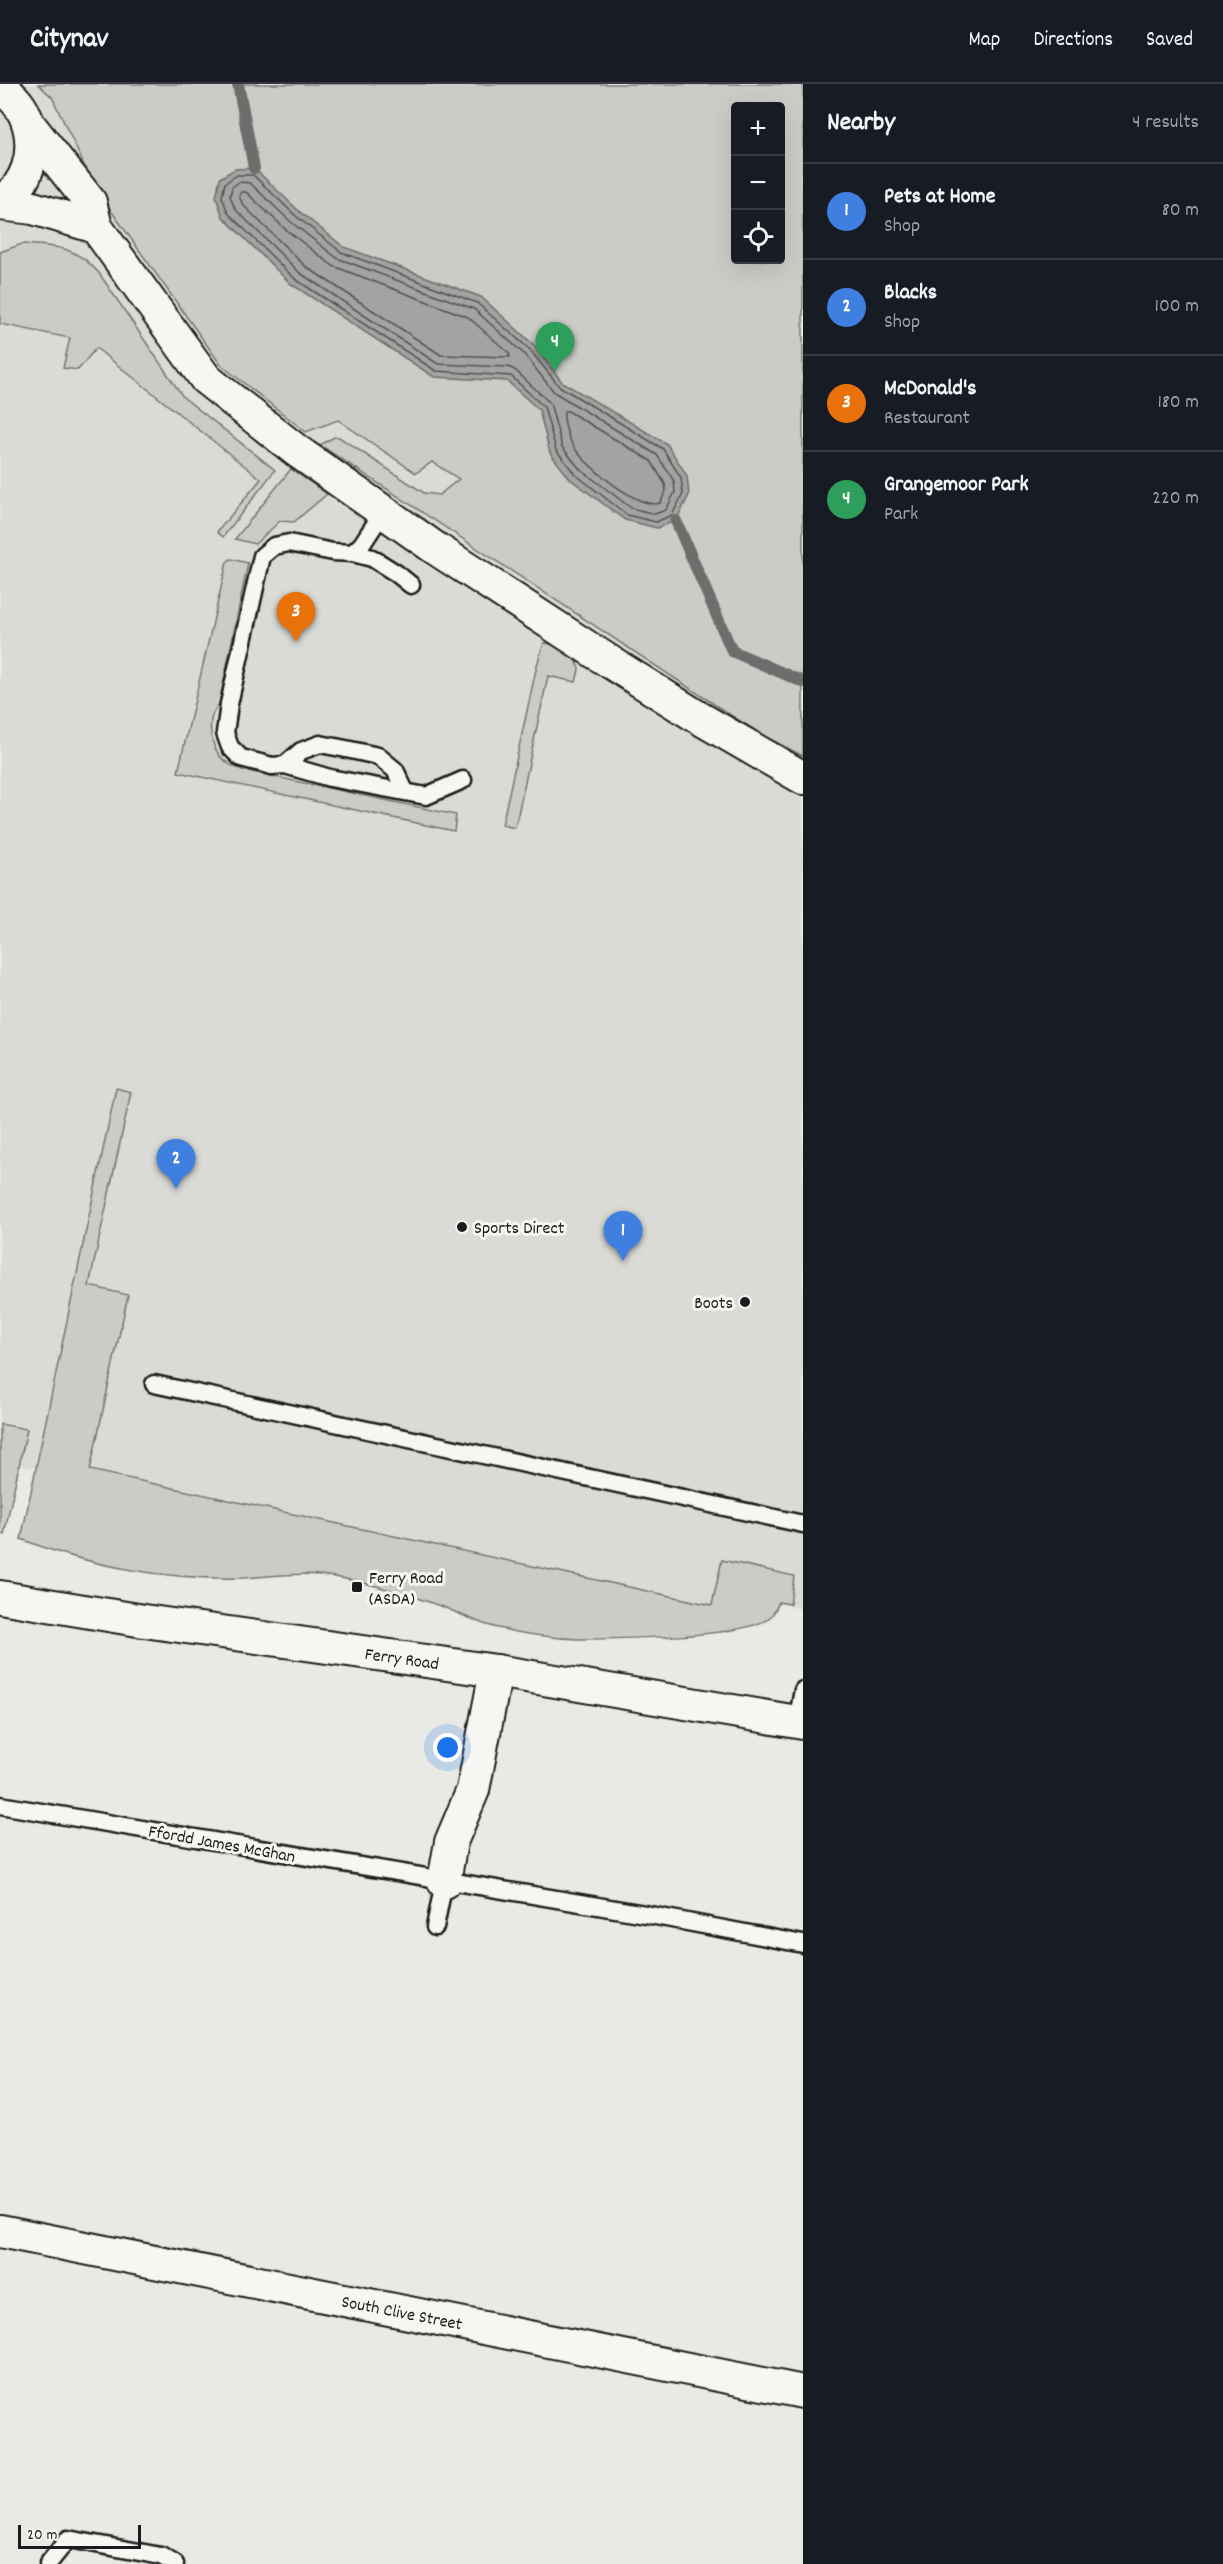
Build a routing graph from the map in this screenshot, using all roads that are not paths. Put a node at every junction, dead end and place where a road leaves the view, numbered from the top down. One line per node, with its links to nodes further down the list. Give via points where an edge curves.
1 (0, 88): 2 (street, via 21,107)
2 (30, 126): 3 (street, via 32,148 28,169 17,189); 4 (street, via 90,202)
3 (0, 204): 4 (street, via 33,208)
4 (96, 227): 5 (street, via 206,379)
5 (383, 512): 6 (lane); 9 (street, via 696,716)
6 (353, 553): 7 (lane, via 372,558); 8 (lane, via 289,543 274,546 262,556 225,733 230,747 241,758 272,766)
7 (411, 585)
8 (285, 765): 11 (lane, via 330,778); 11 (lane, via 302,751 320,744 346,749 378,756 395,770)
9 (803, 778)
10 (463, 780): 11 (lane, via 426,796)
11 (405, 791)
12 (154, 1384): 13 (lane)
13 (803, 1524)
14 (0, 1598): 15 (street, Ferry Road)
15 (496, 1671): 17 (street, Ferry Road); 19 (street, via 473,1790 451,1842)
16 (803, 1690): 17 (lane)
17 (800, 1723)
18 (0, 1805): 19 (lane, Ffordd James McGhan)
19 (444, 1882): 20 (lane); 21 (lane, Ffordd James McGhan)
20 (435, 1927)
21 (803, 1944)
22 (0, 2232): 23 (street, South Clive Street)
23 (803, 2392)
24 (48, 2564): 25 (lane, via 68,2539 161,2556)
25 (175, 2564)

